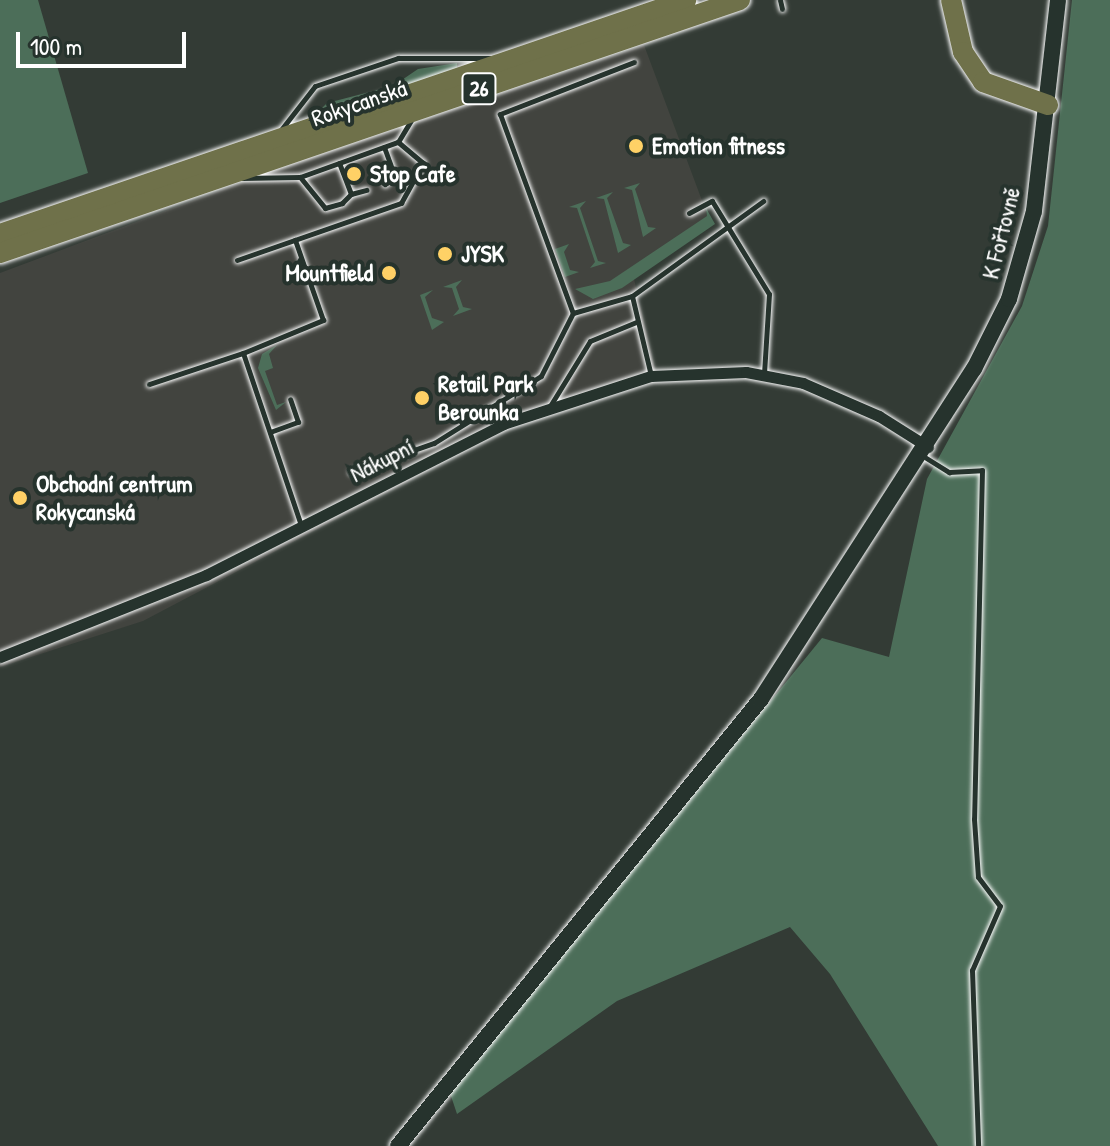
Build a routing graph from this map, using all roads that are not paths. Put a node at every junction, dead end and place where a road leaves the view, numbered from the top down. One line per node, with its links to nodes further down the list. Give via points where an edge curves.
1 (686, 0): 8 (highway, Rokycanská / 26)
2 (780, 0): 7 (lane)
3 (951, 0): 9 (highway)
4 (967, 0): 9 (highway)
5 (1058, 0): 11 (street, K Fořtovně)
6 (737, 1): 12 (highway, Rokycanská / 26)
7 (782, 9)
8 (512, 58): 13 (highway, Rokycanská / 26); 13 (lane, via 398,58 329,82 287,117)
9 (967, 60): 11 (highway, via 994,88)
10 (634, 62): 30 (lane, via 500,114)
11 (1048, 105): 39 (street, K Fořtovně, via 1034,211 1009,299)
12 (416, 111): 14 (lane); 17 (highway, Rokycanská / 26)
13 (276, 139): 25 (highway, Rokycanská / 26)
14 (398, 142): 15 (lane); 26 (lane, via 423,163 401,203)
15 (384, 147): 16 (lane); 19 (lane, via 394,175)
16 (339, 163): 18 (lane); 21 (lane)
17 (225, 176): 18 (lane); 27 (highway, Rokycanská / 26)
18 (300, 177): 21 (lane, via 325,208)
19 (385, 184)
20 (366, 190): 21 (lane)
21 (351, 194)
22 (763, 201): 24 (lane)
23 (689, 213): 24 (lane, via 712,201)
24 (731, 225): 29 (lane); 33 (lane, via 769,294)
25 (0, 234)
26 (295, 240): 28 (lane); 32 (lane, via 323,320)
27 (0, 253)
28 (237, 260)
29 (632, 296): 30 (lane); 31 (lane)
30 (573, 313): 40 (lane, via 541,376 434,443)
31 (636, 322): 34 (lane); 37 (lane, via 590,341 567,367)
32 (243, 353): 35 (lane); 38 (lane)
33 (764, 375): 34 (street, Nákupní); 39 (street, Nákupní, via 879,416)
34 (651, 376): 37 (street, Nákupní)
35 (149, 384)
36 (290, 399): 38 (lane, via 298,422)
37 (548, 408): 41 (street, Nákupní)
38 (270, 432): 41 (lane)
39 (926, 451): 43 (street, K Fořtovně, via 761,699); 44 (lane, via 949,472 982,470 974,819 978,877 1000,906 972,970 968,1022)
40 (351, 472)
41 (301, 526): 42 (street, Nákupní, via 206,575)
42 (0, 657)
43 (398, 1146)
44 (978, 1146)

